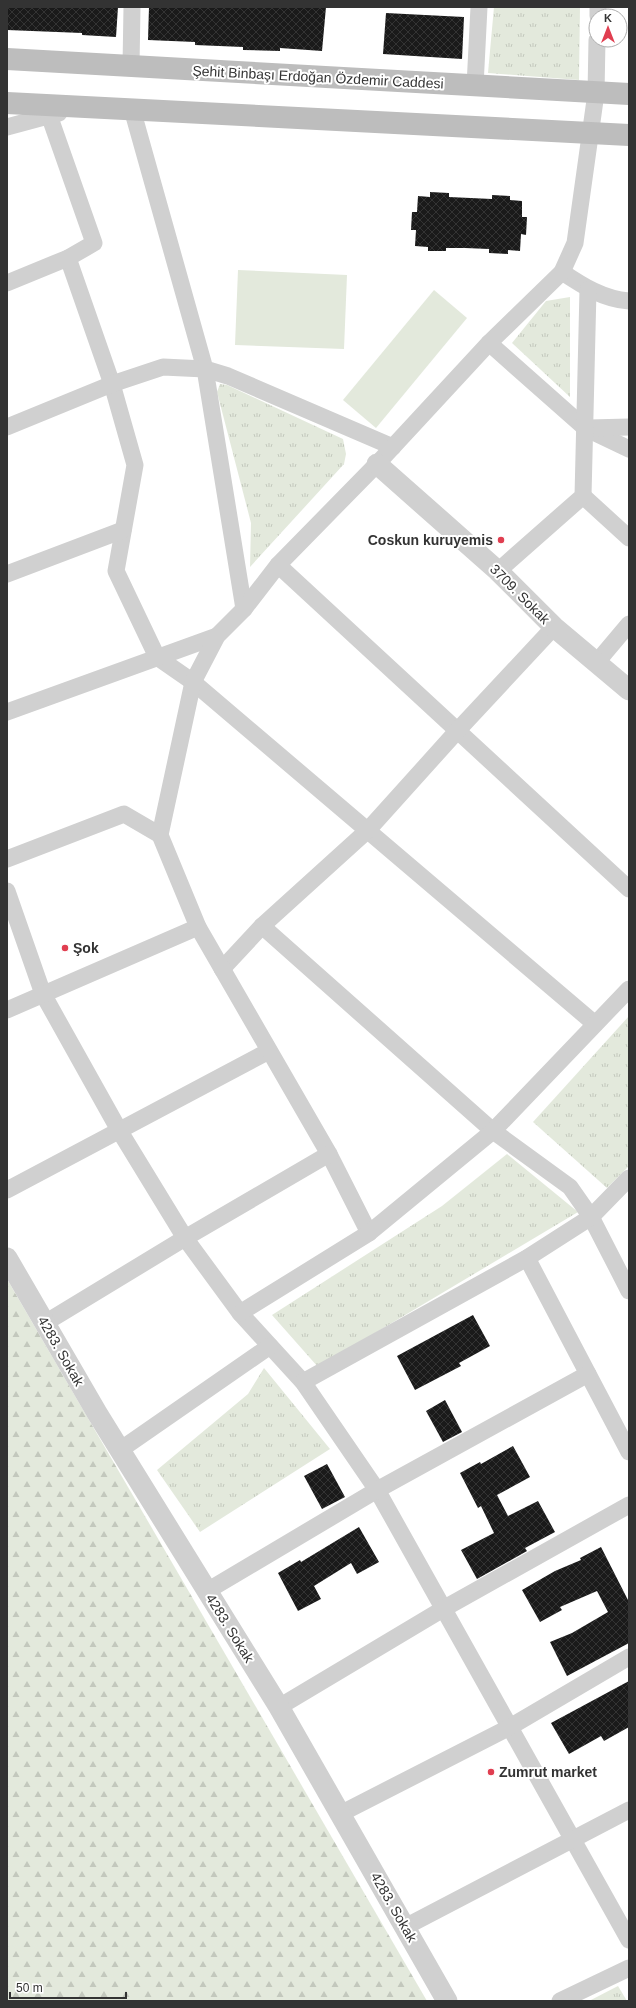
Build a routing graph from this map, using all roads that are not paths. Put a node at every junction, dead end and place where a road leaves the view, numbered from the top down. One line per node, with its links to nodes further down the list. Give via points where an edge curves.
1 (132, 7): 5 (street)
2 (479, 7): 6 (street)
3 (597, 48): 7 (street)
4 (7, 59): 5 (main road, Şehit Binbaşı Erdoğan Özdemir Caddesi)
5 (131, 66): 6 (main road, Şehit Binbaşı Erdoğan Özdemir Caddesi)
6 (475, 86): 7 (main road, Şehit Binbaşı Erdoğan Özdemir Caddesi)
7 (596, 92): 8 (main road, Şehit Binbaşı Erdoğan Özdemir Caddesi); 14 (street)
8 (629, 94)
9 (7, 103): 10 (main road)
10 (85, 107): 11 (main road); 12 (street)
11 (132, 109): 14 (main road); 22 (street)
12 (49, 115): 13 (street); 16 (street, via 94,243)
13 (7, 127)
14 (591, 133): 15 (main road); 17 (street, via 575,243)
15 (629, 135)
16 (68, 258): 18 (street); 23 (street)
17 (562, 272): 19 (street); 21 (street)
18 (7, 283)
19 (588, 290): 20 (street, via 617,300); 26 (street)
20 (629, 300)
21 (489, 343): 26 (street); 27 (street)
22 (205, 369): 23 (street, via 163,367); 27 (street, via 228,376); 36 (street)
23 (112, 384): 24 (street); 31 (street, via 136,465)
24 (7, 427)
25 (629, 427): 26 (street)
26 (584, 428): 28 (street); 30 (street)
27 (393, 447): 29 (street)
28 (629, 450)
29 (377, 464): 33 (street); 34 (street, 3709. Sokak)
30 (583, 496): 32 (street); 34 (street)
31 (124, 530): 35 (street); 40 (street, via 116,571)
32 (629, 538)
33 (278, 565): 36 (street); 45 (street)
34 (498, 571): 38 (street, 3709. Sokak)
35 (7, 574)
36 (244, 610): 39 (street)
37 (629, 624): 41 (street)
38 (554, 627): 41 (street, 3709. Sokak); 45 (street)
39 (217, 636): 40 (street); 42 (street)
40 (157, 657): 42 (street); 44 (street)
41 (597, 662): 43 (street, 3709. Sokak)
42 (193, 682): 46 (street); 47 (street)
43 (629, 690)
44 (7, 712)
45 (458, 730): 46 (street); 49 (street)
46 (368, 830): 51 (street); 57 (street)
47 (160, 835): 48 (street, via 124,814); 52 (street)
48 (7, 858)
49 (629, 889)
50 (7, 891): 55 (street)
51 (262, 926): 53 (street); 60 (street)
52 (198, 927): 53 (street); 55 (street)
53 (222, 969): 58 (street)
54 (629, 989): 57 (street)
55 (43, 994): 56 (street); 59 (street)
56 (7, 1010)
57 (595, 1024): 60 (street)
58 (269, 1051): 59 (street); 61 (street)
59 (119, 1130): 63 (street); 66 (street)
60 (493, 1131): 64 (street, via 570,1187); 65 (street)
61 (329, 1154): 65 (street); 66 (street)
62 (629, 1178): 64 (street)
63 (7, 1190)
64 (590, 1217): 68 (street); 69 (street)
65 (369, 1232): 70 (street)
66 (185, 1238): 70 (street); 71 (street)
67 (7, 1258): 71 (street, 4283. Sokak)
68 (527, 1258): 73 (street); 74 (street)
69 (629, 1291)
70 (240, 1313): 72 (street)
71 (45, 1323): 75 (street, 4283. Sokak)
72 (270, 1346): 74 (street); 75 (street)
73 (588, 1374): 76 (street); 77 (street)
74 (303, 1382): 77 (street)
75 (120, 1450): 79 (street, 4283. Sokak)
76 (629, 1452)
77 (377, 1490): 79 (street); 80 (street)
78 (629, 1505): 80 (street)
79 (208, 1591): 82 (street, 4283. Sokak)
80 (443, 1609): 82 (street); 83 (street)
81 (629, 1657): 83 (street)
82 (279, 1707): 85 (street, 4283. Sokak)
83 (510, 1727): 85 (street); 86 (street)
84 (629, 1810): 86 (street)
85 (340, 1814): 87 (street, 4283. Sokak)
86 (573, 1840): 87 (street); 88 (street)
87 (405, 1927): 90 (street, 4283. Sokak)
88 (629, 1940)
89 (629, 1968): 91 (street)
90 (447, 2001)
91 (560, 2001)

